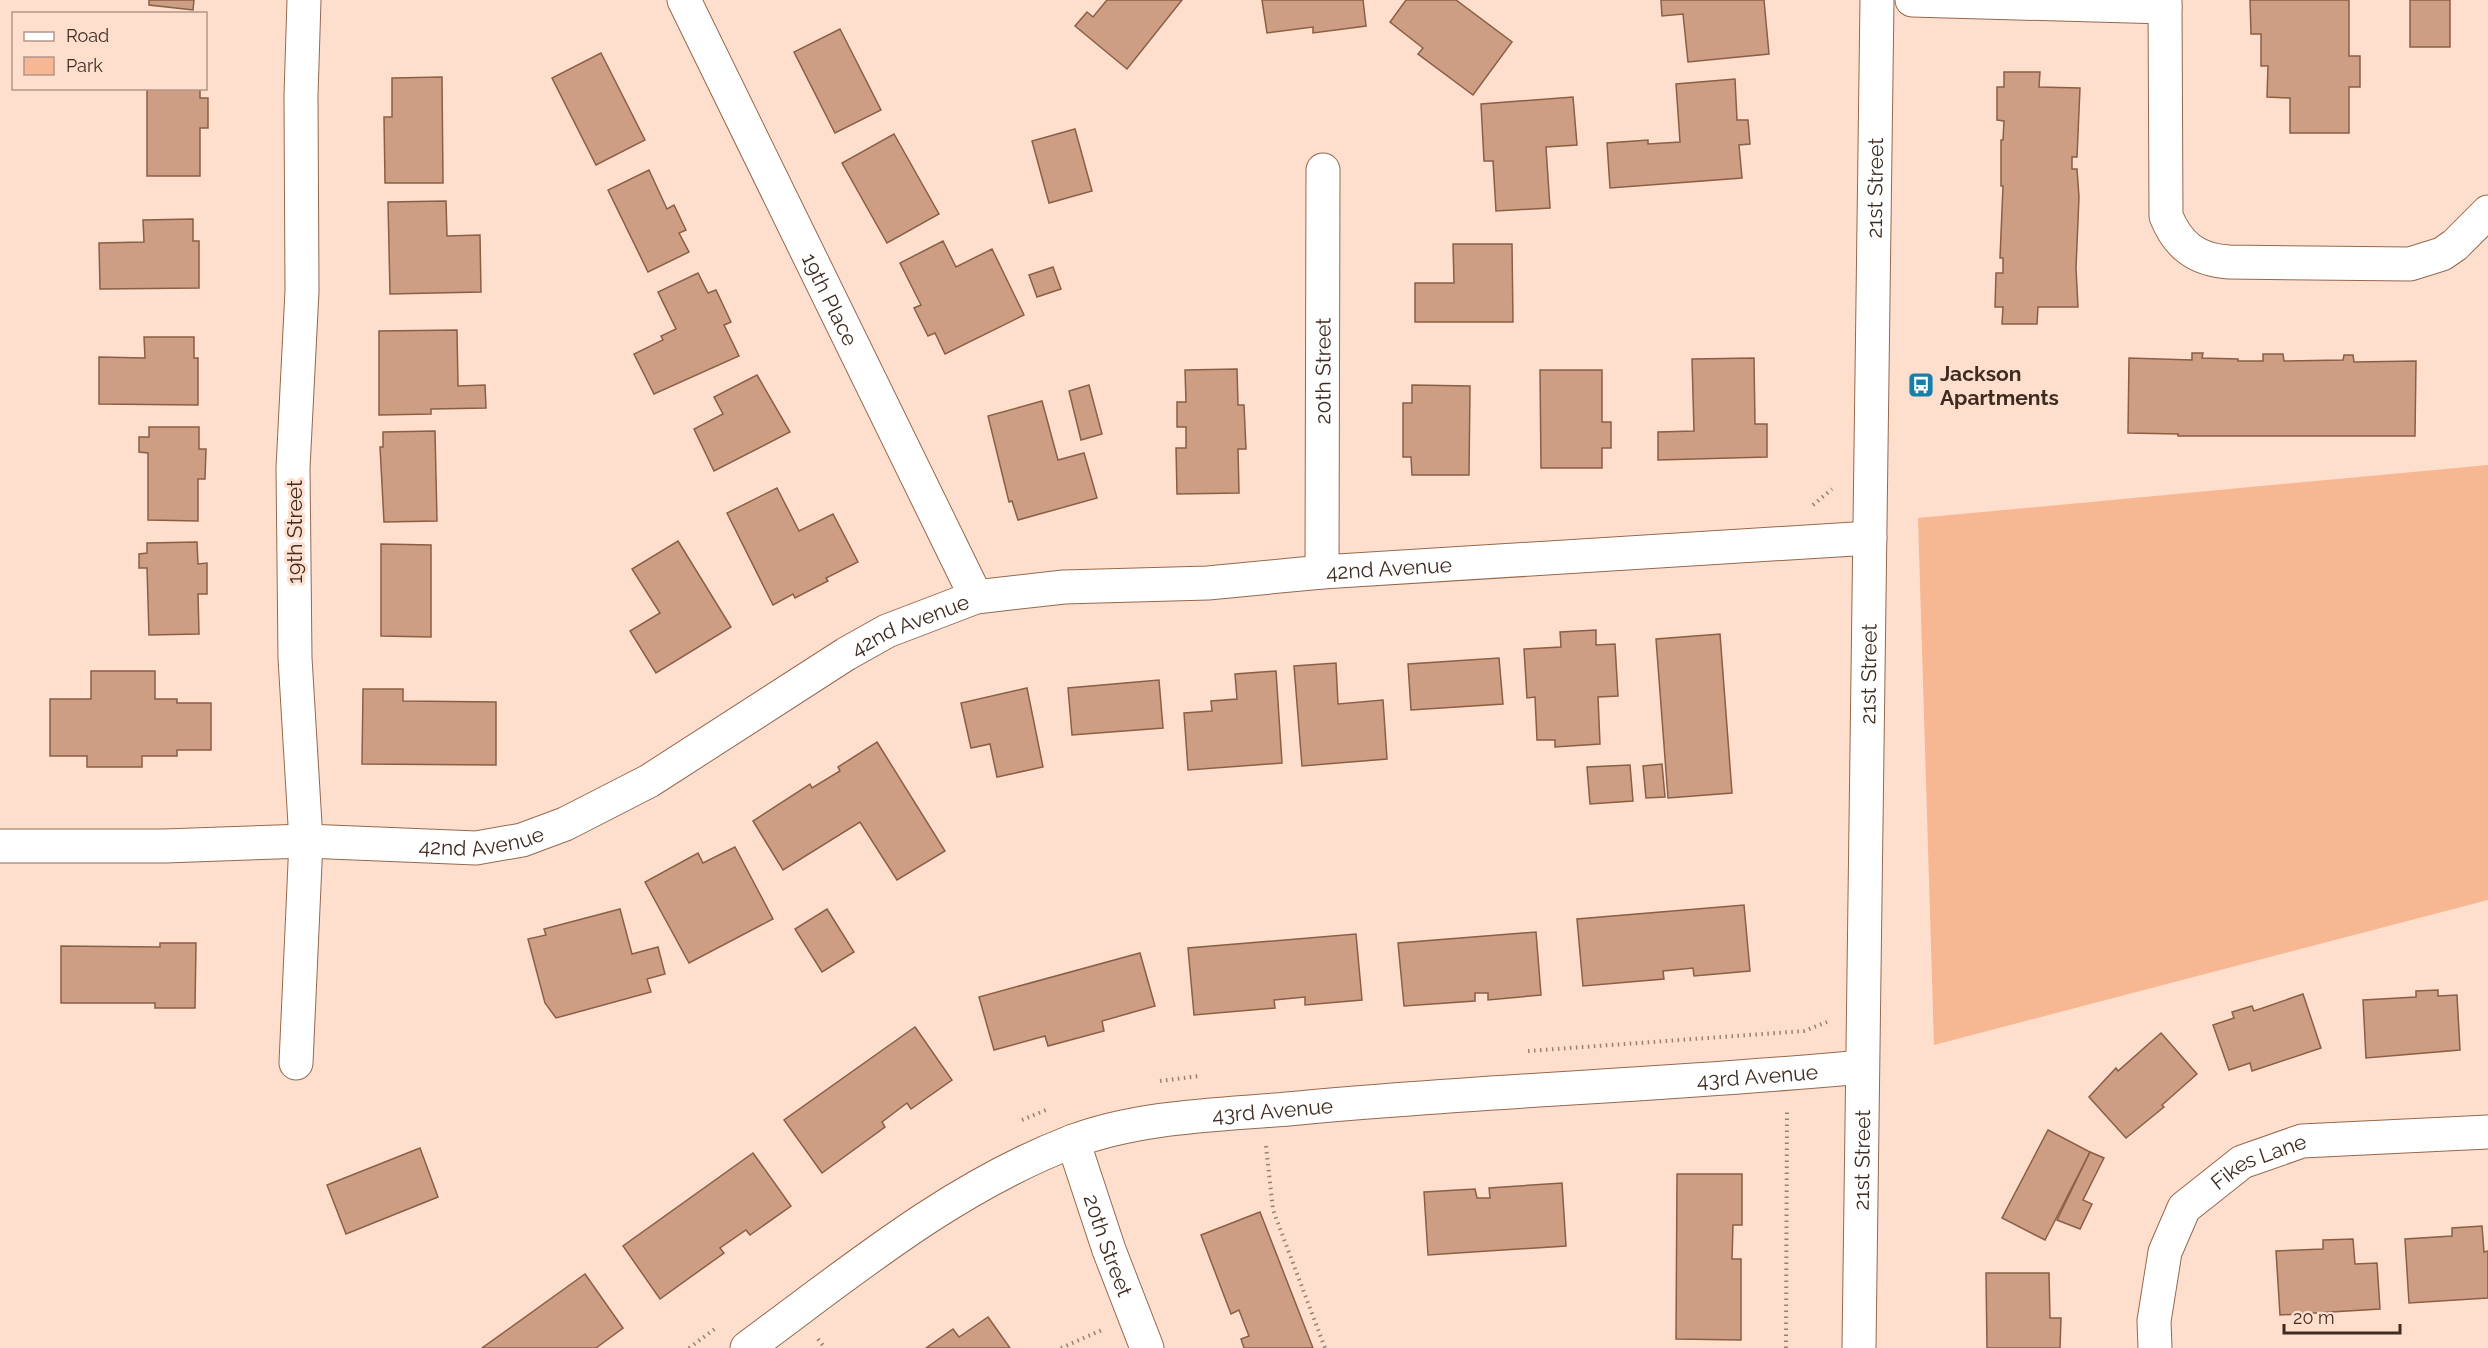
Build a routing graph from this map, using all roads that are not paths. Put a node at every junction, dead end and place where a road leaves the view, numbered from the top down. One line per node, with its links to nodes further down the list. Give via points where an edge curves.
1 (304, 0): 11 (street, 19th Street, via 302,291 293,468 295,658)
2 (684, 0): 10 (street, 19th Place)
3 (1877, 0): 8 (street, 21st Street)
4 (1912, 0): 5 (street)
5 (2165, 4): 7 (street, via 2166,216 2181,244 2195,255 2229,262 2410,264 2442,254)
6 (1323, 170): 9 (street, 20th Street)
7 (2488, 212)
8 (1870, 538): 9 (street, 42nd Avenue); 14 (street, 21st Street)
9 (1322, 572): 10 (street, 42nd Avenue, via 1208,583 1064,587)
10 (976, 597): 11 (street, 42nd Avenue, via 887,631 649,781 565,824 522,840 476,848)
11 (306, 841): 12 (street, 42nd Avenue); 13 (street, 19th Street)
12 (0, 846)
13 (296, 1063)
14 (1861, 1067): 16 (street, 43rd Avenue, via 1378,1100 1154,1121); 19 (street, 21st Street)
15 (2488, 1132): 20 (street, Fikes Lane, via 2301,1141 2242,1162 2184,1208 2165,1252 2154,1321)
16 (1073, 1141): 17 (street, 43rd Avenue, via 1000,1172 960,1196); 18 (street, 20th Street)
17 (747, 1348)
18 (1147, 1348)
19 (1859, 1348)
20 (2155, 1348)

